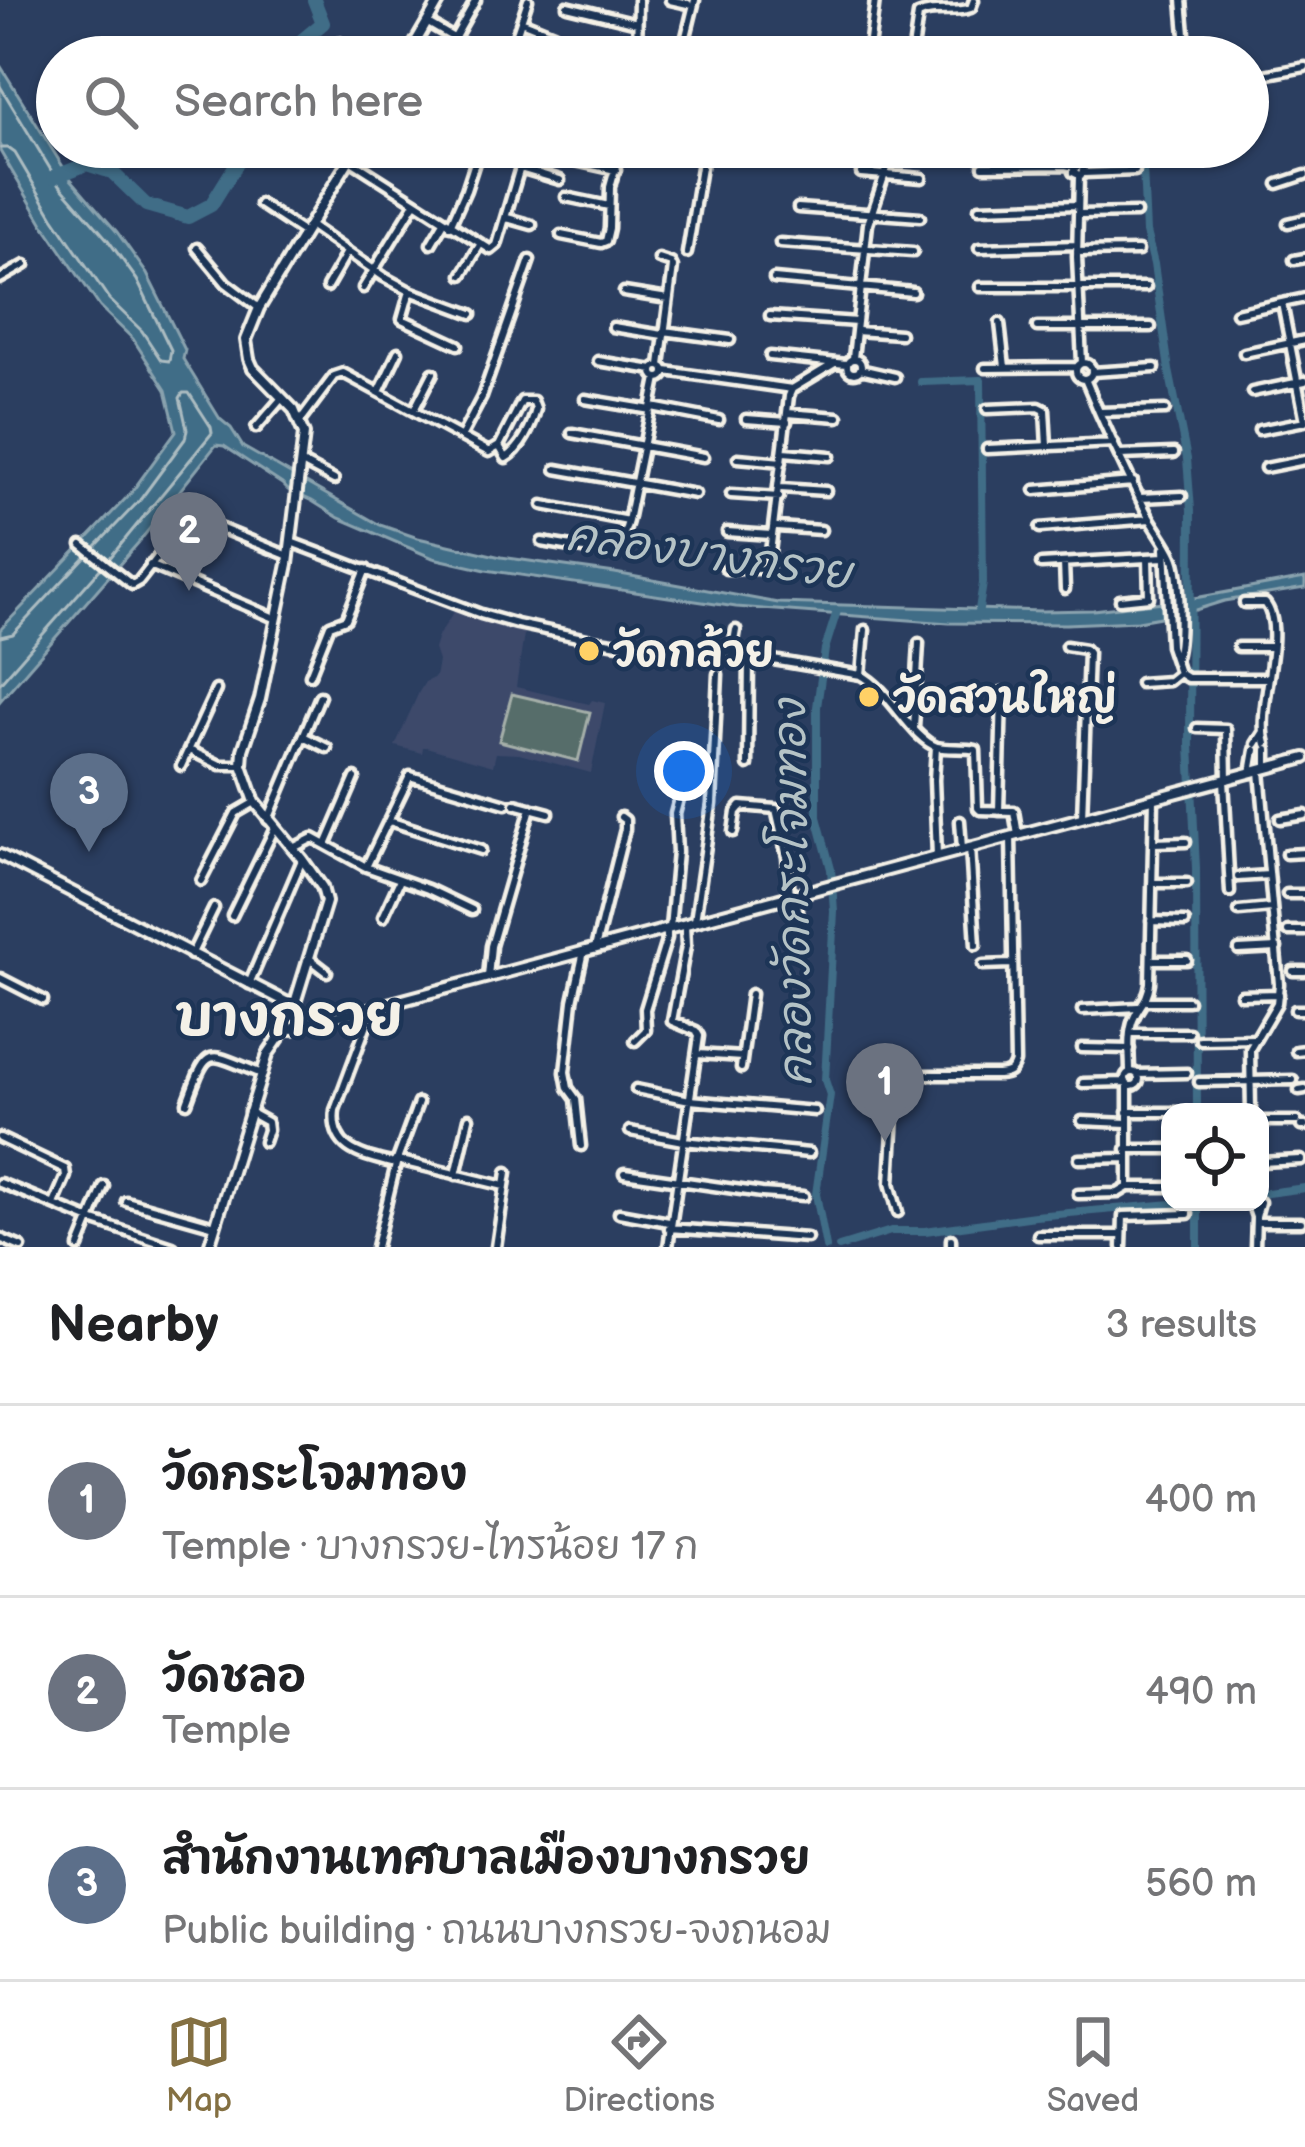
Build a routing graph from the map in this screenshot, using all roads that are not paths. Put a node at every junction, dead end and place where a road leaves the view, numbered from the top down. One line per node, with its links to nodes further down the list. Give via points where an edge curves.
1 (440, 0): 12 (main road)
2 (476, 0): 16 (street)
3 (528, 0): 11 (street)
4 (638, 0): 13 (street)
5 (670, 0): 9 (street)
6 (875, 0): 21 (street)
7 (974, 0): 22 (street, via 964,11 918,15)
8 (1182, 0): 23 (street)
9 (691, 2): 20 (street)
10 (567, 6): 13 (street)
11 (521, 21): 17 (street); 18 (street)
12 (428, 22): 14 (main road); 15 (street)
13 (638, 23): 19 (street)
14 (420, 36)
15 (449, 36)
16 (456, 36)
17 (516, 36)
18 (554, 36)
19 (638, 36)
20 (685, 36)
21 (871, 36)
22 (915, 36)
23 (1185, 36)
24 (1305, 67): 25 (street)
25 (1269, 74)
26 (343, 168): 58 (main road)
27 (363, 168): 44 (street)
28 (473, 168): 56 (street)
29 (520, 168): 41 (street); 53 (street)
30 (607, 168): 34 (street)
31 (701, 168): 70 (street)
32 (887, 168): 38 (street)
33 (1074, 168): 35 (street)
34 (616, 170): 46 (street)
35 (1080, 170): 36 (street); 49 (street)
36 (1135, 171)
37 (861, 173): 38 (street)
38 (884, 176): 40 (street); 50 (street)
39 (1305, 176): 42 (street)
40 (922, 178)
41 (560, 179)
42 (1278, 184)
43 (566, 197): 46 (street)
44 (416, 203): 56 (street); 76 (street)
45 (260, 204): 58 (street)
46 (609, 207): 59 (street, via 604,242)
47 (798, 208): 50 (street)
48 (979, 208): 49 (street)
49 (1079, 210): 51 (street); 66 (street)
50 (871, 213): 52 (street); 64 (street)
51 (1136, 213)
52 (920, 217)
53 (506, 218): 57 (street); 62 (street, via 494,249)
54 (1305, 219): 55 (street)
55 (1288, 223)
56 (447, 224): 61 (street); 62 (street)
57 (532, 225)
58 (306, 229): 68 (street); 92 (main road)
59 (561, 235)
60 (780, 243): 64 (street)
61 (431, 244)
62 (480, 245): 77 (street)
63 (197, 248): 92 (street)
64 (864, 248): 69 (street); 80 (street)
65 (979, 248): 66 (street)
66 (1077, 249): 67 (street); 83 (street)
67 (1138, 251)
68 (347, 252): 76 (street); 81 (street)
69 (913, 252)
70 (687, 253)
71 (1305, 258): 74 (street)
72 (658, 259): 90 (street, via 674,267)
73 (530, 260): 143 (street)
74 (1294, 260)
75 (25, 265): 78 (street)
76 (374, 271): 85 (street); 86 (street)
77 (462, 275)
78 (0, 279)
79 (774, 279): 80 (street)
80 (860, 286): 88 (street); 97 (street)
81 (327, 287)
82 (980, 287): 83 (street)
83 (1079, 287): 84 (street); 100 (street)
84 (1146, 287)
85 (363, 288)
86 (410, 291): 94 (street); 107 (street, via 402,319)
87 (624, 292): 90 (street)
88 (914, 292)
89 (1305, 298): 91 (street)
90 (669, 299): 102 (street)
91 (1282, 303): 93 (street); 106 (street)
92 (259, 308): 127 (main road, via 248,332 249,359)
93 (1236, 313)
94 (472, 314)
95 (770, 316): 97 (street)
96 (1000, 323): 116 (street)
97 (856, 326): 103 (street); 112 (street)
98 (613, 327): 102 (street)
99 (1037, 327): 100 (street)
100 (1081, 327): 101 (street); 114 (street)
101 (1151, 327)
102 (664, 333): 104 (street); 118 (street)
103 (901, 334)
104 (730, 340)
105 (1305, 340): 106 (street)
106 (1290, 343): 109 (street); 123 (street)
107 (458, 345)
108 (398, 352): 125 (street)
109 (1244, 353)
110 (770, 356): 113 (street)
111 (598, 361): 118 (street)
112 (850, 361): 113 (street); 121 (street)
113 (835, 362): 124 (street)
114 (1079, 365): 116 (street); 119 (street); 122 (street, via 1077,376)
115 (985, 368): 116 (street)
116 (1005, 368)
117 (1155, 368): 119 (street)
118 (659, 371): 124 (street); 129 (street)
119 (1092, 372): 122 (street)
120 (433, 373): 131 (street)
121 (895, 377)
122 (1085, 379): 133 (street)
123 (1301, 382): 126 (street); 139 (street)
124 (792, 389): 135 (street)
125 (379, 392): 131 (street); 137 (street, via 340,373)
126 (1252, 392)
127 (282, 398): 137 (main road); 140 (street)
128 (585, 399): 129 (street)
129 (651, 409): 138 (street); 145 (street)
130 (987, 409): 147 (street, via 1046,410)
131 (414, 410): 143 (street)
132 (1165, 410): 133 (street)
133 (1100, 412): 144 (street)
134 (838, 417): 135 (street)
135 (787, 418): 136 (street); 149 (street)
136 (746, 419)
137 (301, 420): 157 (main road)
138 (719, 420)
139 (1305, 421): 141 (street)
140 (256, 428)
141 (1259, 430)
142 (572, 433): 145 (street)
143 (462, 435): 146 (street, via 489,452)
144 (1114, 442): 147 (street); 151 (street)
145 (643, 445): 153 (street); 162 (street)
146 (500, 446): 146 (street, via 522,401 532,401 534,418 515,452 506,458)
147 (1048, 446): 148 (street)
148 (987, 449)
149 (784, 452): 152 (street); 156 (street)
150 (1174, 453): 151 (street)
151 (1120, 455): 161 (street)
152 (830, 456)
153 (704, 457)
154 (738, 458): 156 (street)
155 (1305, 460): 158 (street)
156 (783, 462): 165 (street)
157 (302, 465): 160 (street); 177 (main road)
158 (1265, 468)
159 (556, 469): 162 (street)
160 (334, 480)
161 (1133, 482): 163 (street); 169 (street)
162 (636, 483): 166 (street); 172 (street)
163 (1036, 490)
164 (826, 491): 165 (street)
165 (779, 492): 167 (street); 175 (street)
166 (695, 494)
167 (730, 494)
168 (1182, 496): 169 (street)
169 (1140, 498): 171 (street)
170 (543, 505): 172 (street)
171 (1150, 519): 173 (street); 180 (street)
172 (628, 521): 178 (street, via 617,553)
173 (1040, 528)
174 (821, 530): 175 (street)
175 (774, 531): 176 (street); 187 (street, via 768,569)
176 (727, 532)
177 (291, 542): 181 (main road); 186 (street)
178 (542, 542)
179 (82, 544): 185 (street, via 133,585)
180 (1168, 554): 182 (street); 203 (street, via 1170,646)
181 (289, 556): 185 (street, via 190,516); 191 (main road)
182 (1148, 559): 183 (street); 189 (street, via 1149,597)
183 (1064, 563): 184 (street); 188 (street)
184 (1042, 564)
185 (151, 566): 191 (street)
186 (366, 569): 198 (street, via 517,624 640,647); 201 (street, via 346,620 330,625)
187 (726, 569)
188 (1065, 589)
189 (1120, 600)
190 (1244, 603): 197 (street, via 1270,606)
191 (277, 619): 218 (main road)
192 (736, 630): 198 (street)
193 (865, 630): 202 (street)
194 (919, 643): 209 (street)
195 (1066, 646): 231 (street, via 1088,653)
196 (1238, 646): 197 (street)
197 (1272, 646): 204 (street)
198 (732, 653): 199 (street)
199 (749, 656): 202 (street); 219 (street)
200 (718, 674): 269 (street, via 712,804)
201 (310, 675)
202 (861, 675): 209 (street)
203 (1187, 676): 204 (street); 205 (street)
204 (1268, 678): 211 (street)
205 (1140, 683)
206 (216, 689): 215 (street)
207 (1001, 692): 227 (street)
208 (320, 697): 212 (street)
209 (914, 728): 213 (street)
210 (1197, 728): 223 (street, via 1226,729)
211 (1263, 733): 221 (street); 221 (street)
212 (303, 736): 214 (street); 233 (street)
213 (936, 747): 227 (street, via 976,751 977,805); 247 (street)
214 (327, 748)
215 (189, 749): 218 (street, via 220,765); 220 (street)
216 (690, 757): 271 (street, via 675,814)
217 (1305, 758): 221 (main road)
218 (242, 765): 225 (main road)
219 (748, 765)
220 (181, 766)
221 (1260, 771): 223 (main road); 251 (street)
222 (355, 778): 241 (street)
223 (1226, 780): 224 (main road); 257 (street)
224 (1154, 799): 231 (main road); 240 (street)
225 (255, 802): 233 (main road); 254 (street, via 236,813)
226 (531, 808): 228 (street); 235 (street, via 410,776); 288 (street)
227 (999, 811): 238 (street, via 1015,813)
228 (549, 813)
229 (1305, 815): 232 (street)
230 (621, 817): 275 (street, via 625,829)
231 (1082, 818): 238 (main road)
232 (1280, 819)
233 (268, 820): 236 (main road)
234 (960, 820): 243 (street)
235 (389, 821): 244 (street); 250 (street)
236 (275, 828): 242 (main road); 265 (street)
237 (733, 832): 260 (street, via 741,806 776,808)
238 (1014, 836): 243 (main road); 283 (street)
239 (1186, 842): 240 (street)
240 (1153, 843): 255 (street)
241 (326, 845): 242 (street, via 310,837); 250 (street)
242 (293, 848): 248 (main road)
243 (966, 848): 247 (main road); 274 (street)
244 (481, 850)
245 (1286, 854): 246 (street)
246 (1305, 854)
247 (937, 856): 260 (main road)
248 (302, 859): 280 (main road, via 326,902); 290 (street)
249 (2, 860): 279 (main road)
250 (367, 867): 253 (street)
251 (1269, 875): 252 (street); 262 (street)
252 (1238, 877)
253 (400, 880): 263 (street); 266 (street)
254 (201, 881)
255 (1152, 883): 256 (street); 267 (street)
256 (1187, 883)
257 (1230, 892)
258 (1305, 893): 259 (street)
259 (1287, 894)
260 (793, 896): 269 (main road); 270 (street)
261 (214, 908): 279 (street)
262 (1273, 908): 264 (street); 276 (street)
263 (472, 910)
264 (1239, 911)
265 (232, 916)
266 (383, 917)
267 (1151, 921): 268 (street); 281 (street)
268 (1185, 922)
269 (690, 923): 271 (main road); 311 (street, via 672,1022 698,1033)
270 (800, 925)
271 (668, 929): 275 (main road); 308 (street, via 646,1030)
272 (1305, 931): 273 (street)
273 (1288, 932)
274 (976, 945)
275 (595, 948): 278 (main road)
276 (1276, 948): 277 (street); 292 (street)
277 (1239, 950)
278 (584, 951): 288 (main road); 340 (street, via 565,1072)
279 (191, 955): 290 (main road)
280 (309, 958): 287 (street); 301 (main road)
281 (1151, 960): 282 (street); 296 (street)
282 (1187, 960)
283 (1011, 964): 284 (street); 363 (street, via 1013,1070 896,1080 890,1183)
284 (983, 965)
285 (1305, 970): 286 (street)
286 (1293, 971)
287 (326, 973)
288 (488, 977): 297 (main road)
289 (0, 978): 294 (street)
290 (249, 984): 301 (main road)
291 (751, 994): 312 (street)
292 (1279, 994): 293 (street); 306 (street)
293 (1241, 995)
294 (43, 1000)
295 (1188, 1001): 296 (street)
296 (1144, 1004): 298 (street); 303 (street)
297 (373, 1008): 302 (main road); 346 (street, via 334,1129 343,1144)
298 (1082, 1010)
299 (1295, 1010): 300 (street)
300 (1305, 1010)
301 (291, 1019): 302 (main road); 302 (main road); 305 (main road)
302 (314, 1023): 305 (main road)
303 (1131, 1033): 304 (street); 310 (street)
304 (1189, 1034)
305 (276, 1039): 316 (main road)
306 (1254, 1039): 307 (street); 317 (street)
307 (1200, 1040)
308 (634, 1042)
309 (1082, 1048): 310 (street)
310 (1130, 1049): 314 (street)
311 (698, 1054): 312 (street); 323 (street)
312 (742, 1057): 313 (street)
313 (741, 1068)
314 (1134, 1073): 315 (street); 321 (street)
315 (1187, 1073)
316 (262, 1074): 324 (street, via 207,1058); 328 (main road)
317 (1249, 1080): 318 (street); 319 (street); 326 (street)
318 (1293, 1080)
319 (1198, 1082)
320 (1083, 1083): 321 (street)
321 (1127, 1084): 329 (street)
322 (636, 1089): 323 (street)
323 (690, 1100): 327 (street); 338 (street)
324 (187, 1103)
325 (418, 1103): 346 (street)
326 (1250, 1103)
327 (815, 1111)
328 (249, 1112): 339 (street, via 267,1122); 370 (main road)
329 (1127, 1112): 330 (street); 334 (street)
330 (1161, 1112)
331 (469, 1118): 351 (street)
332 (1082, 1121): 334 (street)
333 (1269, 1122): 335 (street)
334 (1126, 1123): 341 (street)
335 (1301, 1124)
336 (630, 1131): 338 (street)
337 (0, 1138): 361 (street, via 65,1169)
338 (683, 1141): 343 (street); 352 (street)
339 (264, 1142)
340 (581, 1146)
341 (1126, 1148): 342 (street); 344 (street)
342 (1161, 1149)
343 (809, 1153)
344 (1126, 1158): 345 (street); 356 (street)
345 (1079, 1159)
346 (397, 1160): 351 (street); 379 (street)
347 (1301, 1160): 348 (street)
348 (1269, 1162)
349 (507, 1172): 355 (street)
350 (624, 1173): 352 (street)
351 (455, 1174): 355 (street)
352 (676, 1181): 359 (street); 369 (street)
353 (0, 1184): 361 (street)
354 (104, 1186): 366 (street)
355 (504, 1186): 380 (street)
356 (1128, 1187): 357 (street); 358 (street)
357 (1161, 1187)
358 (1078, 1195)
359 (804, 1196)
360 (126, 1201): 370 (street)
361 (54, 1204): 366 (street)
362 (1256, 1211): 367 (street)
363 (898, 1212)
364 (619, 1213): 369 (street)
365 (1188, 1214): 372 (street, via 1126,1215)
366 (91, 1220): 376 (street); 377 (street)
367 (1256, 1220): 368 (street); 383 (street)
368 (1301, 1222)
369 (670, 1225): 374 (street); 381 (street)
370 (215, 1226): 378 (main road)
371 (1038, 1235): 372 (street)
372 (1122, 1235): 382 (street)
373 (0, 1238): 375 (street)
374 (807, 1238)
375 (21, 1247)
376 (79, 1247)
377 (173, 1247)
378 (209, 1247)
379 (376, 1247)
380 (496, 1247)
381 (668, 1247)
382 (1122, 1247)
383 (1255, 1247)

